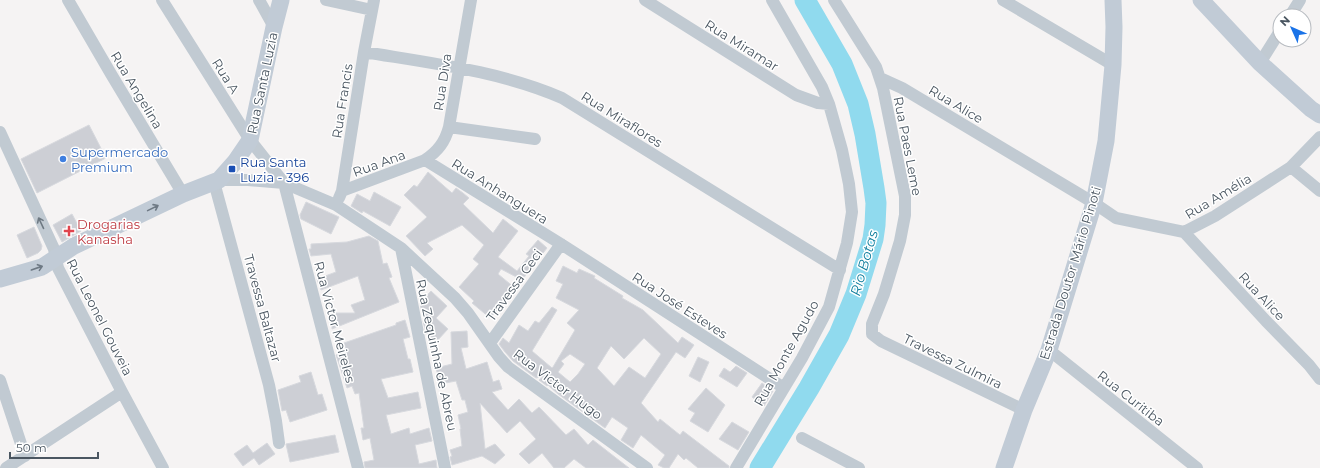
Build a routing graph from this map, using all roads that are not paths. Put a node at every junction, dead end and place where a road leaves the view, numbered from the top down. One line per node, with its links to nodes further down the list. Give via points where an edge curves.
1 (68, 0): 34 (street, Rua Angelina)
2 (162, 0): 27 (street, Rua A)
3 (259, 0): 14 (street)
4 (281, 0): 14 (street, Rua Santa Luzia)
5 (326, 0): 13 (street)
6 (471, 0): 19 (street, Rua Diva)
7 (645, 0): 21 (street, Rua Miramar, via 796,95 812,102)
8 (772, 0): 21 (street, Rua Monte Agudo, via 822,87)
9 (834, 0): 20 (street, via 870,56)
10 (1003, 0): 18 (street)
11 (1113, 0): 18 (street, Estrada Doutor Mário Pinoti)
12 (1201, 0): 17 (street)
13 (373, 5): 16 (street, Rua Francis)
14 (274, 27): 27 (street, Rua Santa Luzia)
15 (1272, 44): 17 (street)
16 (364, 52): 19 (street, Rua Miraflores); 32 (street, Rua Francis)
17 (1260, 63): 22 (street)
18 (1113, 65): 35 (street, Estrada Doutor Mário Pinoti, via 1106,141)
19 (458, 68): 23 (street, Rua Diva); 41 (street, Rua Miraflores, via 518,82 562,98)
20 (880, 78): 35 (street, Rua Alice, via 902,88); 43 (street, Rua Paes Leme, via 903,186 905,215 884,294 872,324)
21 (829, 104): 41 (street, Rua Monte Agudo, via 848,178 852,212)
22 (1320, 115)
23 (449, 127): 26 (street); 28 (street, Rua Diva, via 442,145)
24 (0, 132): 40 (street, Rua Leonel Gouveia, one-way to 24, via 54,249)
25 (1320, 137): 29 (street, Rua Amélia)
26 (535, 139)
27 (250, 140): 30 (street, Rua Santa Luzia, via 235,162); 31 (street, Rua A)
28 (425, 160): 32 (street, Rua Ana); 38 (street, Rua Anhanguera)
29 (1291, 167): 33 (street); 37 (street, Rua Amélia, via 1215,216)
30 (216, 181): 31 (street, Rua Victor Hugo); 34 (street, Rua Santa Luzia); 52 (street, Travessa Baltazar, via 269,385)
31 (284, 183): 36 (street, Rua Victor Hugo); 56 (street, Rua Victor Meireles)
32 (342, 191): 36 (street, Rua Francis)
33 (1320, 191)
34 (183, 194): 40 (street, Rua Santa Luzia, one-way to 34, via 74,246)
35 (1094, 202): 37 (street, Rua Amélia, via 1116,218); 45 (street, Estrada Doutor Mário Pinoti)
36 (336, 205): 39 (street, Rua Victor Hugo)
37 (1184, 232): 46 (street, Rua Alice)
38 (561, 244): 44 (street, Travessa Ceci); 48 (street, Rua José Esteves)
39 (400, 248): 44 (street, Rua Victor Hugo, via 455,298); 57 (street, Rua Zequinha de Abreu)
40 (55, 259): 42 (street, Rua Santa Luzia, one-way to 40, via 42,267); 49 (street, Rua Leonel Gouveia)
41 (840, 270): 48 (street, Rua Monte Agudo, via 823,320)
42 (0, 279)
43 (872, 334): 50 (street, Travessa Zulmira, via 881,341)
44 (490, 343): 58 (street, Rua Victor Hugo, via 508,367)
45 (1049, 350): 50 (street, Estrada Doutor Mário Pinoti); 62 (street, Rua Curitiba)
46 (1320, 379)
47 (0, 380): 53 (street)
48 (784, 388): 59 (street, Rua Monte Agudo)
49 (122, 392): 53 (street); 55 (street, Rua Leonel Gouveia)
50 (1024, 410): 61 (street, Estrada Doutor Mário Pinoti)
51 (802, 438): 60 (street)
52 (279, 443)
53 (25, 456): 54 (street)
54 (6, 468)
55 (163, 468)
56 (358, 468)
57 (445, 468)
58 (647, 468)
59 (736, 468)
60 (859, 468)
61 (1004, 468)
62 (1197, 468)

